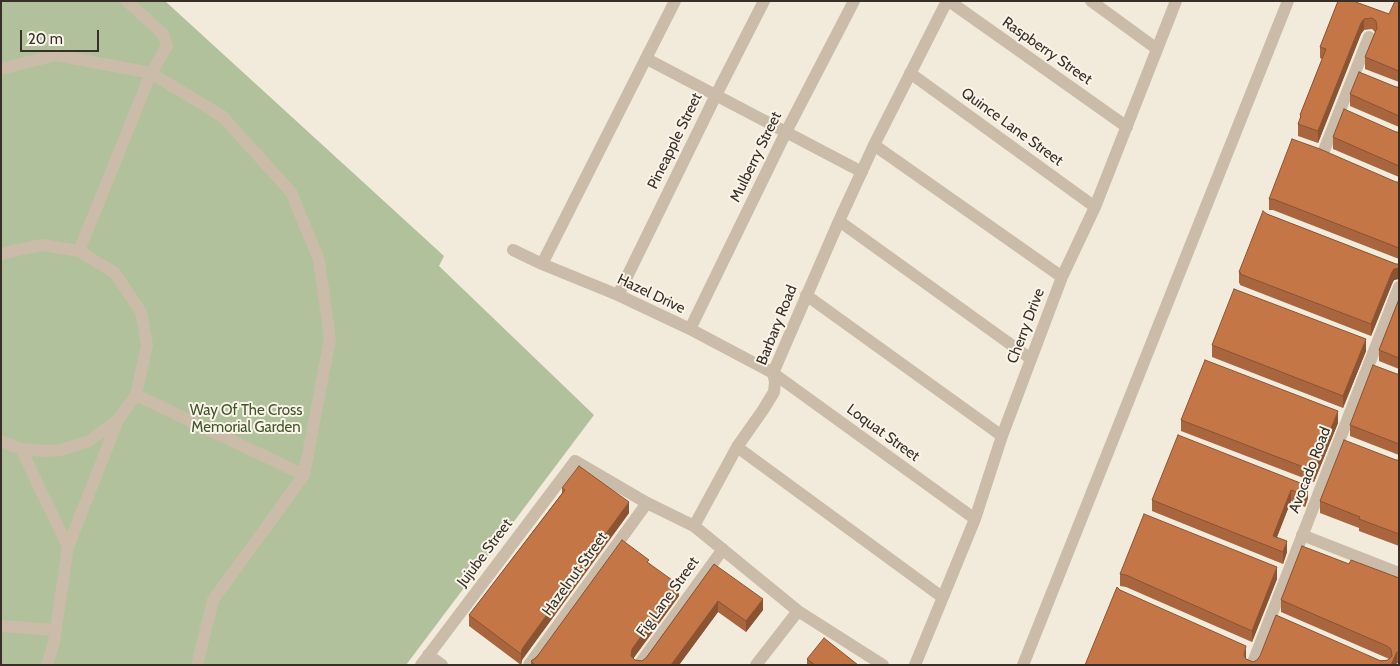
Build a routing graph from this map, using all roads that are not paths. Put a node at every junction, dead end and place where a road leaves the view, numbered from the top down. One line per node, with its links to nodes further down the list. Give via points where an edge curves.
1 (127, 1): 13 (street, via 163,34 167,46)
2 (675, 1): 11 (street)
3 (764, 1): 15 (street, Pineapple Street)
4 (854, 1): 17 (street, Mulberry Street)
5 (948, 1): 14 (street, Barbary Road); 16 (street, Raspberry Street)
6 (1091, 1): 10 (street)
7 (1176, 1): 10 (street, Cherry Drive)
8 (1288, 1): 62 (street)
9 (1369, 37): 19 (street, via 1359,75)
10 (1157, 49): 16 (street, Cherry Drive)
11 (647, 59): 15 (street); 26 (street)
12 (1, 69): 13 (street, via 56,55)
13 (151, 73): 24 (street); 40 (street, via 222,116 291,192 319,260 330,339)
14 (910, 73): 18 (street, Barbary Road); 21 (street, Quince Lane Street)
15 (716, 95): 17 (street); 29 (street, Pineapple Street)
16 (1127, 126): 21 (street, Cherry Drive)
17 (786, 132): 20 (street); 31 (street, Mulberry Street)
18 (874, 145): 20 (street, Barbary Road); 27 (street)
19 (1323, 153)
20 (862, 172): 22 (street, Barbary Road)
21 (1095, 207): 27 (street, Cherry Drive)
22 (839, 221): 30 (street, Barbary Road); 32 (street)
23 (513, 250): 26 (street, Hazel Drive)
24 (79, 251): 25 (street, via 42,245); 34 (street, via 115,273 141,312 147,345)
25 (1, 255)
26 (542, 264): 29 (street, Hazel Drive)
27 (1062, 277): 32 (street, Cherry Drive)
28 (1399, 287): 44 (street, Avocado Road, via 1372,344 1372,368 1344,416 1343,442 1314,492)
29 (618, 295): 31 (street, Hazel Drive)
30 (806, 296): 33 (street, Barbary Road); 36 (street)
31 (690, 329): 33 (street, Hazel Drive)
32 (1031, 359): 36 (street, Cherry Drive)
33 (773, 373): 38 (street, Barbary Road, via 774,392); 42 (street, Loquat Street)
34 (136, 395): 35 (street); 40 (street)
35 (118, 420): 39 (street, via 89,441 62,450); 45 (street)
36 (1002, 436): 42 (street, Cherry Drive)
37 (1, 441): 39 (street)
38 (737, 447): 43 (street, Barbary Road); 48 (street)
39 (21, 449): 45 (street)
40 (304, 475): 55 (street, via 213,600)
41 (648, 503): 43 (street); 53 (street, Jujube Street, via 575,461); 57 (street, Hazelnut Street)
42 (975, 519): 48 (street, Cherry Drive)
43 (694, 526): 46 (street)
44 (1302, 535): 47 (street); 52 (street, Avocado Road, via 1283,572 1275,617)
45 (68, 548): 51 (street)
46 (723, 549): 49 (street); 58 (street, Fig Lane Street)
47 (1399, 573)
48 (942, 597): 61 (street, Cherry Drive)
49 (798, 611): 59 (street); 60 (street)
50 (1, 626): 51 (street)
51 (56, 630): 54 (street)
52 (1252, 656)
53 (425, 660): 56 (street)
54 (47, 665)
55 (197, 665)
56 (442, 665)
57 (529, 665)
58 (639, 665)
59 (756, 665)
60 (883, 665)
61 (915, 665)
62 (1023, 665)

